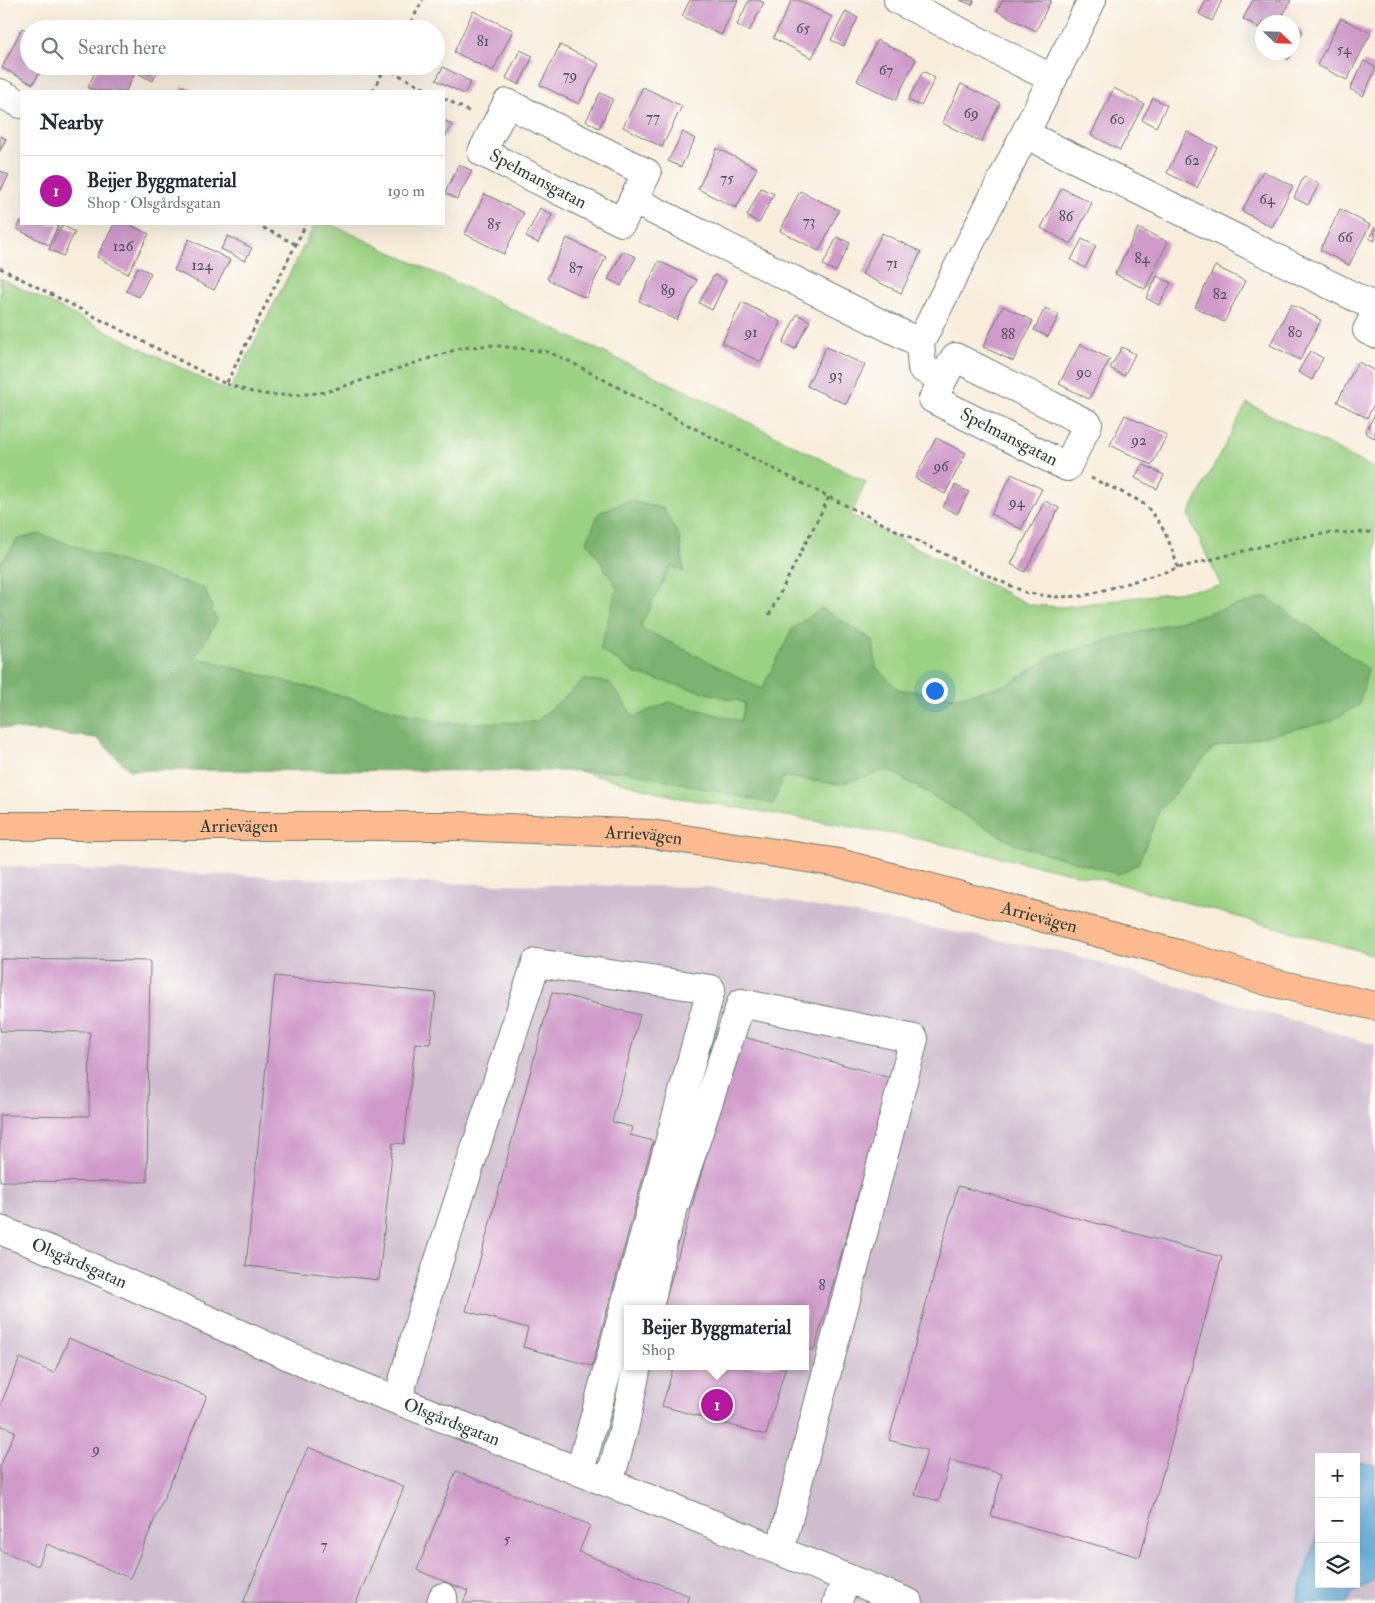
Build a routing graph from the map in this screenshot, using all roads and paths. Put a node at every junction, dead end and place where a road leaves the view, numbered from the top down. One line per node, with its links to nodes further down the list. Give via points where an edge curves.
1 (423, 0): 4 (path)
2 (898, 0): 7 (street)
3 (1092, 0): 7 (street)
4 (412, 20)
5 (382, 75): 8 (path)
6 (401, 75): 9 (path)
7 (1053, 79): 12 (street)
8 (374, 90)
9 (428, 90)
10 (0, 93): 11 (street)
11 (20, 103)
12 (1025, 134): 18 (street); 21 (street)
13 (633, 200): 13 (street, Spelmansgatan, via 647,173 507,103 482,152 622,222); 21 (street)
14 (258, 225): 16 (path)
15 (306, 225): 16 (path)
16 (296, 244): 23 (path)
17 (0, 268): 23 (path)
18 (1375, 307)
19 (1375, 315): 20 (street, via 1367,330)
20 (1375, 334)
21 (920, 343): 22 (street, via 922,368)
22 (943, 379): 24 (street, Spelmansgatan, via 933,399); 24 (street, Spelmansgatan, via 955,357 1088,424)
23 (226, 384): 25 (path, via 252,392 297,396 326,392 461,348 492,345 548,352)
24 (1067, 467): 27 (path, via 1145,505 1161,525)
25 (829, 497): 27 (path, via 1027,594 1084,596); 28 (path)
26 (1375, 532): 27 (path, via 1294,538)
27 (1178, 568)
28 (768, 615)
29 (0, 826): 30 (main road, Arrievägen, via 458,826 651,834 839,862)
30 (1270, 982): 31 (main road, Arrievägen); 32 (main road, Arrievägen)
31 (1375, 1006)
32 (1375, 1021)
33 (0, 1230): 38 (street, Olsgårdsgatan, via 320,1370)
34 (625, 1305): 38 (street, via 711,989 536,963 422,1312)
35 (650, 1305): 41 (street, via 663,1241 741,1003 914,1039)
36 (624, 1309): 39 (street)
37 (636, 1370): 40 (street)
38 (398, 1400): 39 (street, Olsgårdsgatan)
39 (580, 1471): 40 (street, Olsgårdsgatan)
40 (609, 1483): 41 (street, Olsgårdsgatan)
41 (780, 1551): 42 (street, Olsgårdsgatan)
42 (847, 1578): 43 (street); 44 (street, Olsgårdsgatan)
43 (837, 1603)
44 (909, 1603)

